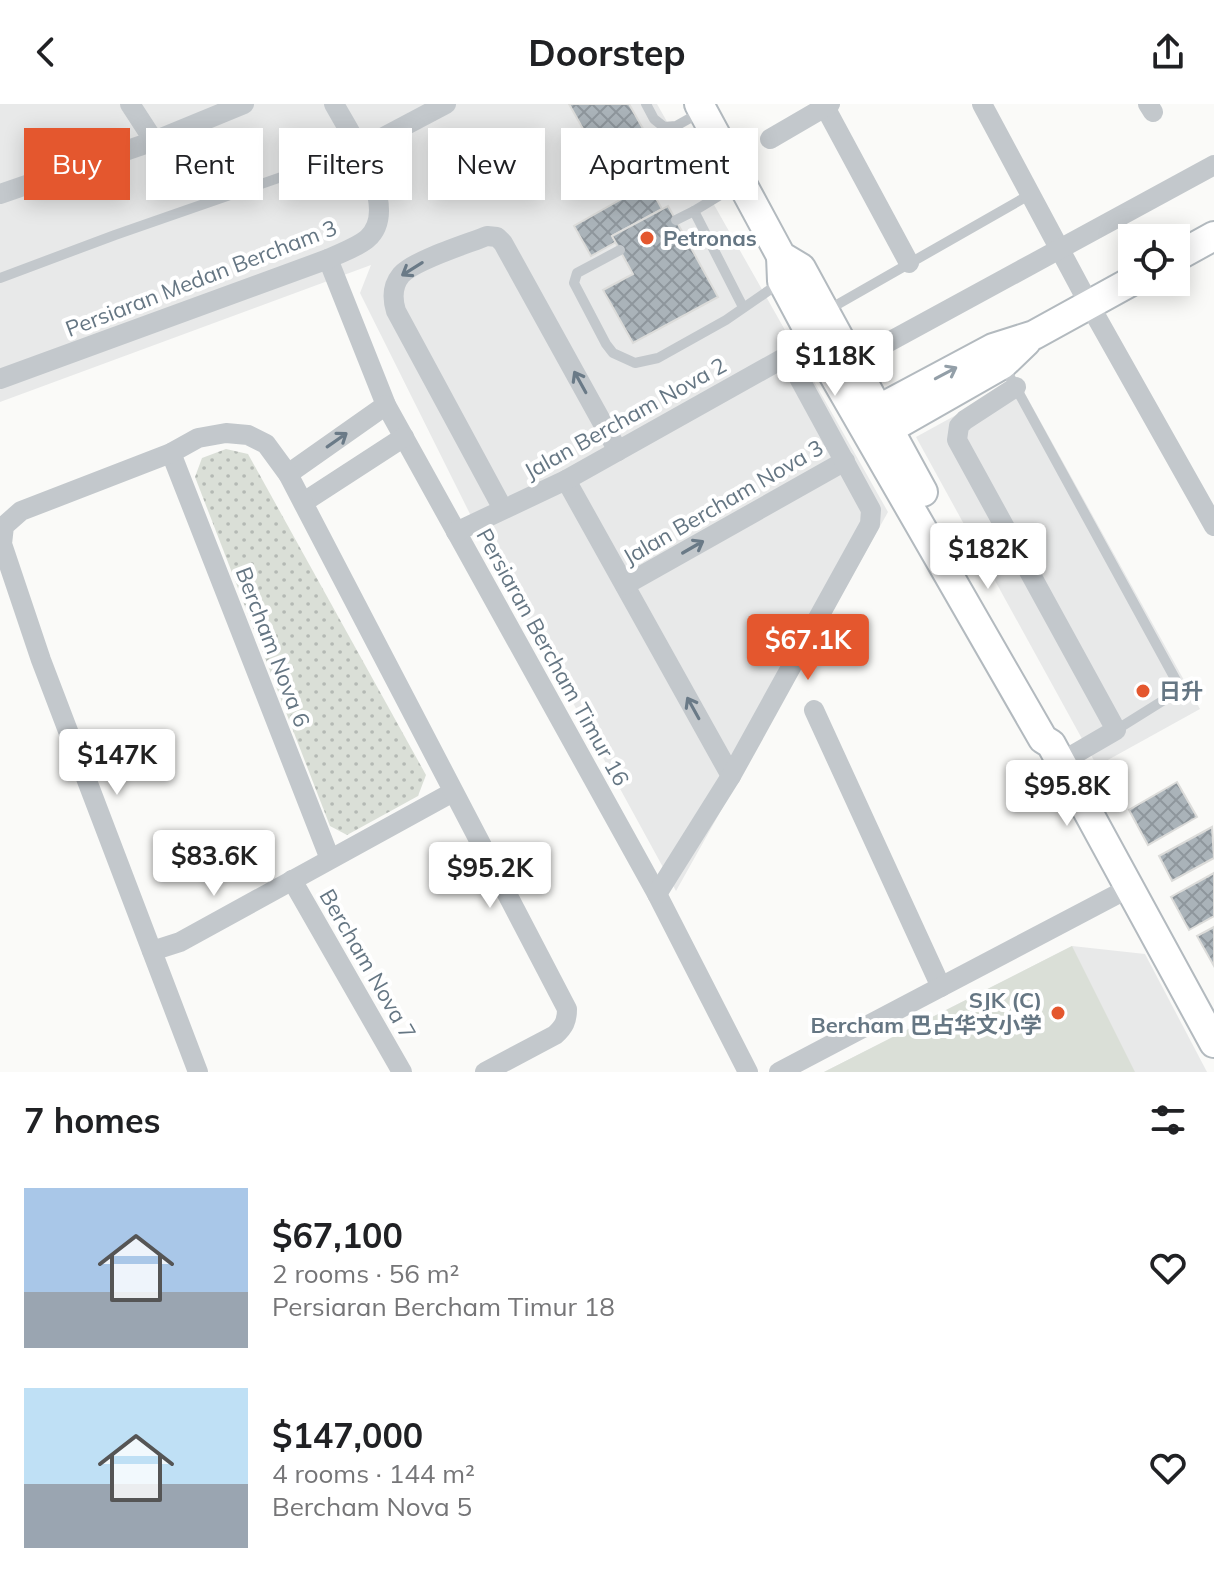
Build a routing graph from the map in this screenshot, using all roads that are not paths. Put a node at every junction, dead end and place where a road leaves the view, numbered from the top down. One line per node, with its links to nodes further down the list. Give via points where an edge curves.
1 (130, 104): 13 (street)
2 (334, 104): 10 (street, Persiaran Medan Bercham 3)
3 (446, 104): 11 (street)
4 (646, 104): 8 (lane, via 664,127 676,126)
5 (982, 104): 19 (street)
6 (238, 105): 9 (street)
7 (828, 105): 14 (street); 30 (street)
8 (701, 107): 12 (street)
9 (184, 128)
10 (347, 128)
11 (401, 128)
12 (712, 128)
13 (146, 129)
14 (770, 139)
15 (146, 144): 18 (street)
16 (1214, 165): 26 (street)
17 (279, 178): 32 (lane)
18 (0, 194)
19 (1031, 194): 26 (street); 30 (lane)
20 (380, 200): 29 (street, Persiaran Medan Bercham 3, via 380,219 366,240)
21 (712, 200): 23 (lane)
22 (751, 200): 31 (street)
23 (694, 211): 24 (lane); 35 (lane)
24 (676, 220)
25 (1214, 236): 27 (street)
26 (1060, 249): 34 (street); 40 (street)
27 (1190, 249)
28 (620, 250): 35 (lane, via 577,273 574,283 606,344 623,360 658,358)
29 (328, 259): 42 (street, Persiaran Medan Bercham 3); 44 (street, Persiaran Bercham Timur 16)
30 (909, 263): 36 (lane)
31 (788, 268): 35 (lane); 36 (street); 38 (street)
32 (0, 278)
33 (1118, 288): 34 (street)
34 (1089, 304): 37 (street); 55 (street)
35 (743, 307)
36 (825, 312): 40 (street)
37 (1034, 335): 41 (street); 45 (street, one-way to 37, via 993,348)
38 (814, 341): 39 (street, Jalan Bercham Nova 2); 43 (street)
39 (787, 356): 47 (street, Jalan Bercham Nova 2); 49 (street)
40 (852, 362): 45 (street)
41 (1010, 376): 45 (street); 59 (street, via 959,426 957,440); 59 (lane, via 1178,684 1172,695)
42 (0, 379)
43 (846, 394): 45 (street); 50 (street)
44 (386, 405): 46 (street, Persiaran Bercham Timur 16); 51 (street, one-way to 44)
45 (880, 420): 50 (street); 60 (street, via 1053,734)
46 (404, 437): 53 (street); 56 (street, Persiaran Bercham Timur 16)
47 (618, 451): 52 (street, Jalan Bercham Nova 2); 54 (street, one-way to 54, via 497,237 487,236 413,266 395,285 396,311)
48 (171, 453): 51 (street, via 198,438 248,435 266,444); 63 (street, Bercham Nova 6); 67 (street, via 21,511 4,526 2,544)
49 (845, 461): 57 (street, Jalan Bercham Nova 3, one-way to 49); 61 (street, via 871,510 870,524)
50 (889, 470): 60 (street, via 1043,739)
51 (288, 474): 53 (street)
52 (566, 480): 54 (street, Jalan Bercham Nova 2); 57 (street)
53 (304, 502): 62 (street)
54 (503, 509): 56 (street, Jalan Bercham Nova 2)
55 (1214, 526)
56 (456, 532): 66 (street, Persiaran Bercham Timur 16)
57 (625, 585): 61 (street, one-way to 57)
58 (814, 710): 68 (street)
59 (1116, 730): 60 (street)
60 (1056, 753): 65 (street)
61 (731, 776): 66 (street)
62 (453, 792): 63 (street); 73 (street, via 567,1009 567,1019 555,1035)
63 (330, 859): 64 (street)
64 (292, 880): 67 (street, via 180,942); 72 (street, Bercham Nova 7)
65 (1129, 888): 68 (street); 69 (street)
66 (657, 894): 70 (street, Persiaran Bercham Timur 16)
67 (152, 951): 71 (street)
68 (941, 987): 74 (street)
69 (1214, 1043)
70 (743, 1070)
71 (198, 1072)
72 (402, 1072)
73 (485, 1072)
74 (779, 1072)

